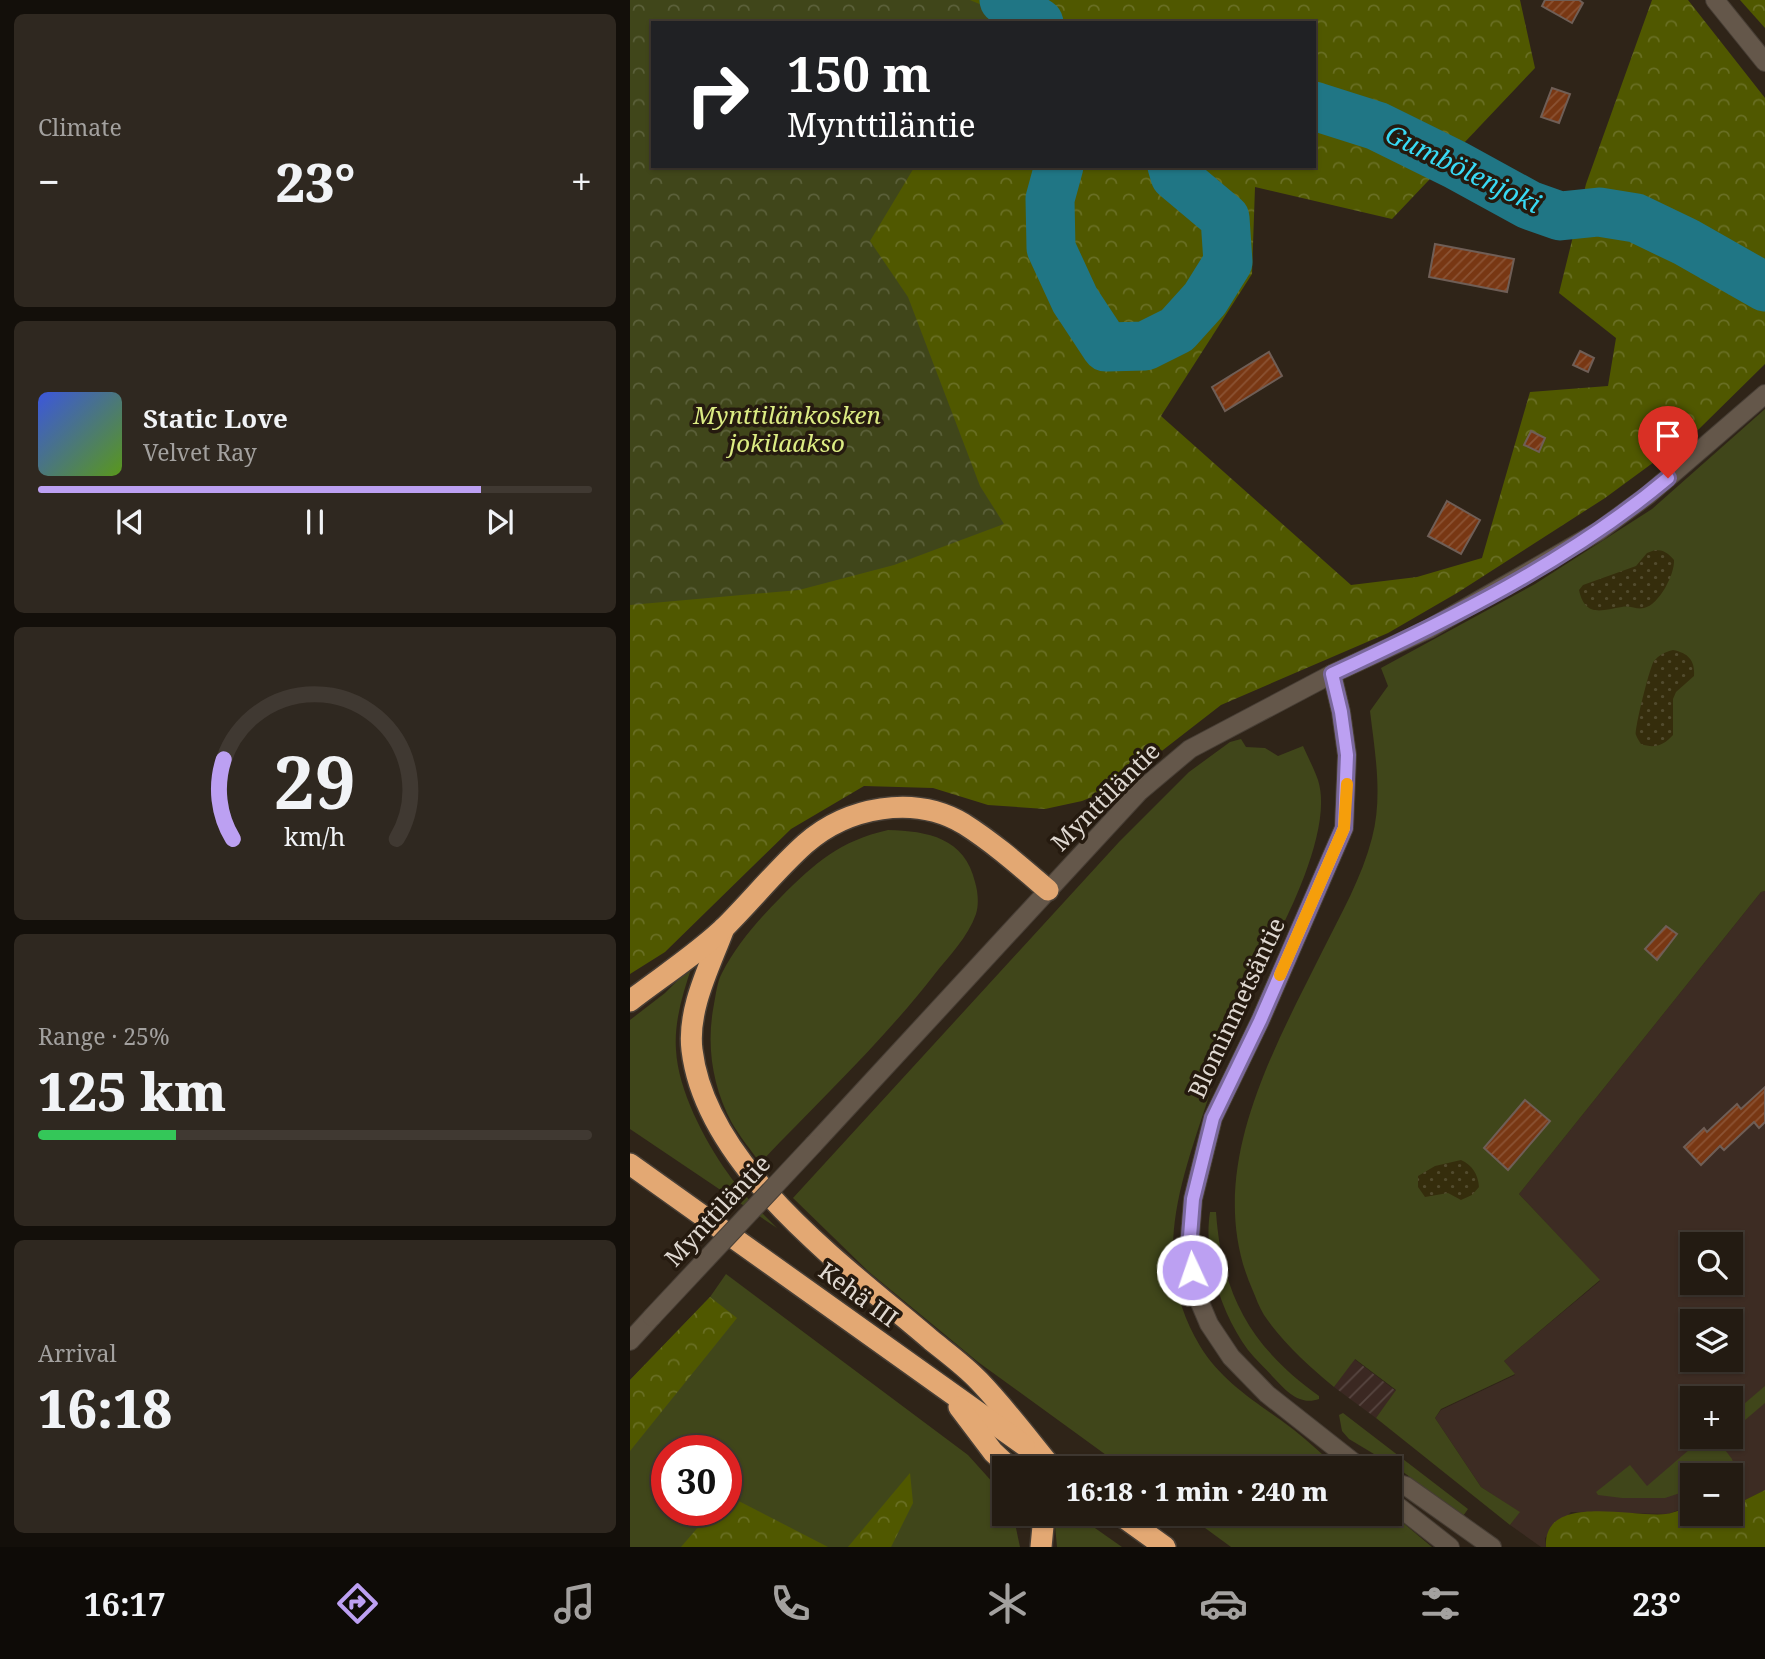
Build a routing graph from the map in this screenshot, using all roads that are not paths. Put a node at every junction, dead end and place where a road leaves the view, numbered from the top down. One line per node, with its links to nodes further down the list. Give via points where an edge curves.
1 (1715, 0): 2 (street)
2 (1765, 62)
3 (1765, 394): 4 (street, Mynttiläntie, via 1599,531 1464,610)
4 (1332, 674): 5 (street, Mynttiläntie, via 1190,749 1140,791); 14 (street, Blominmetsäntie, via 1347,755 1344,828 1213,1118 1193,1199 1189,1249 1195,1291 1209,1324 1231,1357 1267,1394)
5 (1048, 890): 6 (highway, via 962,823 927,810 893,806 861,812 806,843); 9 (street, Mynttiläntie, bridge)
6 (724, 928): 7 (highway); 13 (highway, via 695,1009 691,1048 698,1084 719,1128 748,1170 807,1234 979,1381)
7 (630, 1001)
8 (630, 1164): 10 (highway, Kehä III)
9 (630, 1342)
10 (947, 1392): 11 (highway); 12 (highway, Kehä III)
11 (997, 1456)
12 (1039, 1456)
13 (1044, 1456)
14 (1346, 1456)
15 (1402, 1485): 22 (street)
16 (1402, 1509): 21 (street)
17 (1043, 1526): 19 (highway)
18 (1136, 1526): 20 (highway)
19 (1041, 1547)
20 (1165, 1547)
21 (1450, 1547)
22 (1492, 1547)

